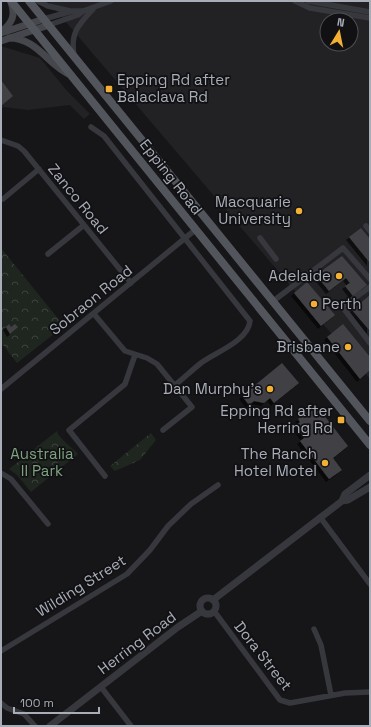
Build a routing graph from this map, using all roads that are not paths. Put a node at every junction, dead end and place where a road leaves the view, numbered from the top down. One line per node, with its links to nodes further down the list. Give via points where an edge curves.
1 (11, 1): 13 (main road, Epping Road); 14 (main road, via 14,16)
2 (29, 1): 12 (main road, Epping Road)
3 (38, 1): 8 (street, via 52,8)
4 (111, 1): 7 (street)
5 (295, 1): 11 (street, via 310,8)
6 (308, 1): 10 (street)
7 (94, 7): 9 (street); 17 (street, via 75,30 72,42)
8 (72, 11): 9 (street); 12 (street)
9 (83, 11): 12 (street, via 78,15)
10 (370, 12)
11 (370, 18)
12 (46, 22): 13 (main road); 17 (main road, Epping Road)
13 (32, 27): 14 (main road); 15 (main road); 18 (main road, Epping Road)
14 (1, 33)
15 (9, 38): 16 (main road); 18 (main road, via 24,41 45,54 60,70)
16 (1, 41)
17 (74, 58): 32 (main road, Epping Road)
18 (72, 75): 24 (main road, Epping Road)
19 (91, 127): 25 (street, via 104,136)
20 (1, 140): 21 (street, Zanco Road, via 18,146)
21 (39, 169): 22 (street); 23 (street, Zanco Road)
22 (3, 199)
23 (84, 225): 27 (street); 30 (street, Zanco Road)
24 (195, 230): 25 (street, Sobraon Road); 40 (main road, Epping Road)
25 (185, 238): 30 (street, Sobraon Road); 36 (street, via 248,317 250,326 224,350 202,362)
26 (260, 238): 28 (street)
27 (48, 254)
28 (276, 259)
29 (370, 279): 32 (street, via 343,248)
30 (131, 283): 33 (street, Sobraon Road)
31 (370, 287): 34 (street, via 346,304 344,309)
32 (272, 302): 38 (main road, Epping Road)
33 (94, 314): 35 (street, via 118,345); 37 (street, Sobraon Road)
34 (370, 344)
35 (135, 355): 36 (street, via 157,364); 43 (street, via 125,384 69,430)
36 (175, 385): 39 (street, via 192,407)
37 (1, 389)
38 (370, 420)
39 (163, 430)
40 (370, 445)
41 (1, 473): 48 (street, via 11,479)
42 (370, 475): 46 (street, via 345,494)
43 (105, 476)
44 (218, 485): 54 (street, Wilding Street, via 191,504 168,526 127,574)
45 (370, 487): 46 (street)
46 (342, 501): 47 (street)
47 (320, 517): 49 (street); 50 (street)
48 (48, 524)
49 (370, 584)
50 (213, 600): 51 (street, via 206,598 202,601); 52 (street, via 216,604)
51 (202, 611): 52 (street); 55 (street, Herring Road)
52 (214, 611): 57 (street, Dora Street, via 280,700 290,703)
53 (314, 630): 57 (street, via 321,645)
54 (1, 651)
55 (101, 687): 60 (street, Herring Road); 61 (street)
56 (370, 692): 57 (street, Dora Street)
57 (330, 695)
58 (1, 703): 59 (street, via 24,714)
59 (35, 726)
60 (50, 726)
61 (131, 726)

